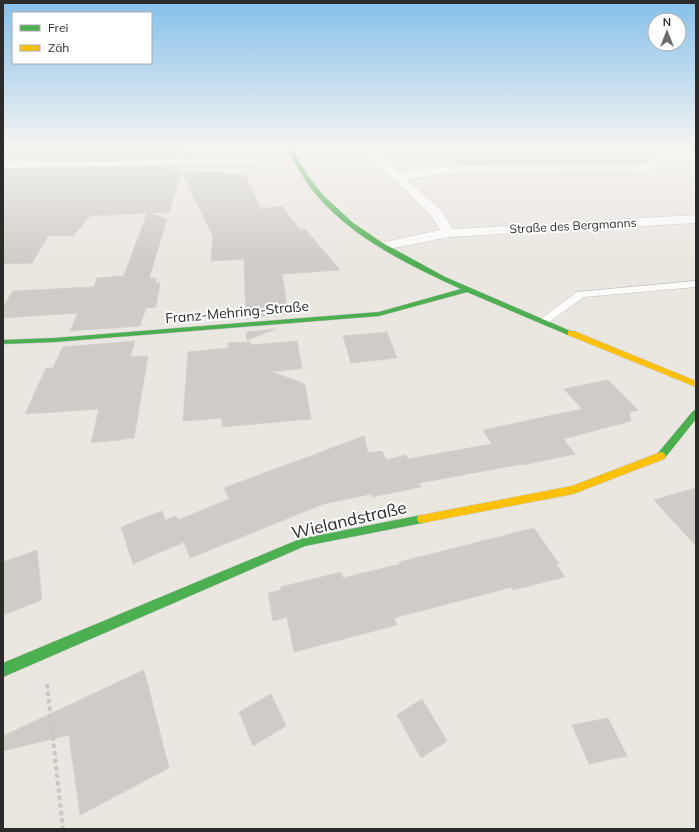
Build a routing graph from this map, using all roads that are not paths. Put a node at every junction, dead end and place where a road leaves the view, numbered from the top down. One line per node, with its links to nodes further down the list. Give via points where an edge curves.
1 (309, 185): 5 (street, via 332,208)
2 (405, 185): 4 (street, via 436,213)
3 (696, 219): 4 (street, Straße des Bergmanns)
4 (449, 234): 5 (street, Straße des Bergmanns)
5 (385, 246): 7 (street)
6 (696, 284): 8 (lane, via 581,294)
7 (470, 289): 8 (street); 9 (street, Franz-Mehring-Straße, via 379,314)
8 (544, 322): 10 (street)
9 (3, 342)
10 (696, 384)
11 (696, 414): 12 (street, Wielandstraße, via 661,457 573,490 304,542)
12 (3, 670)

